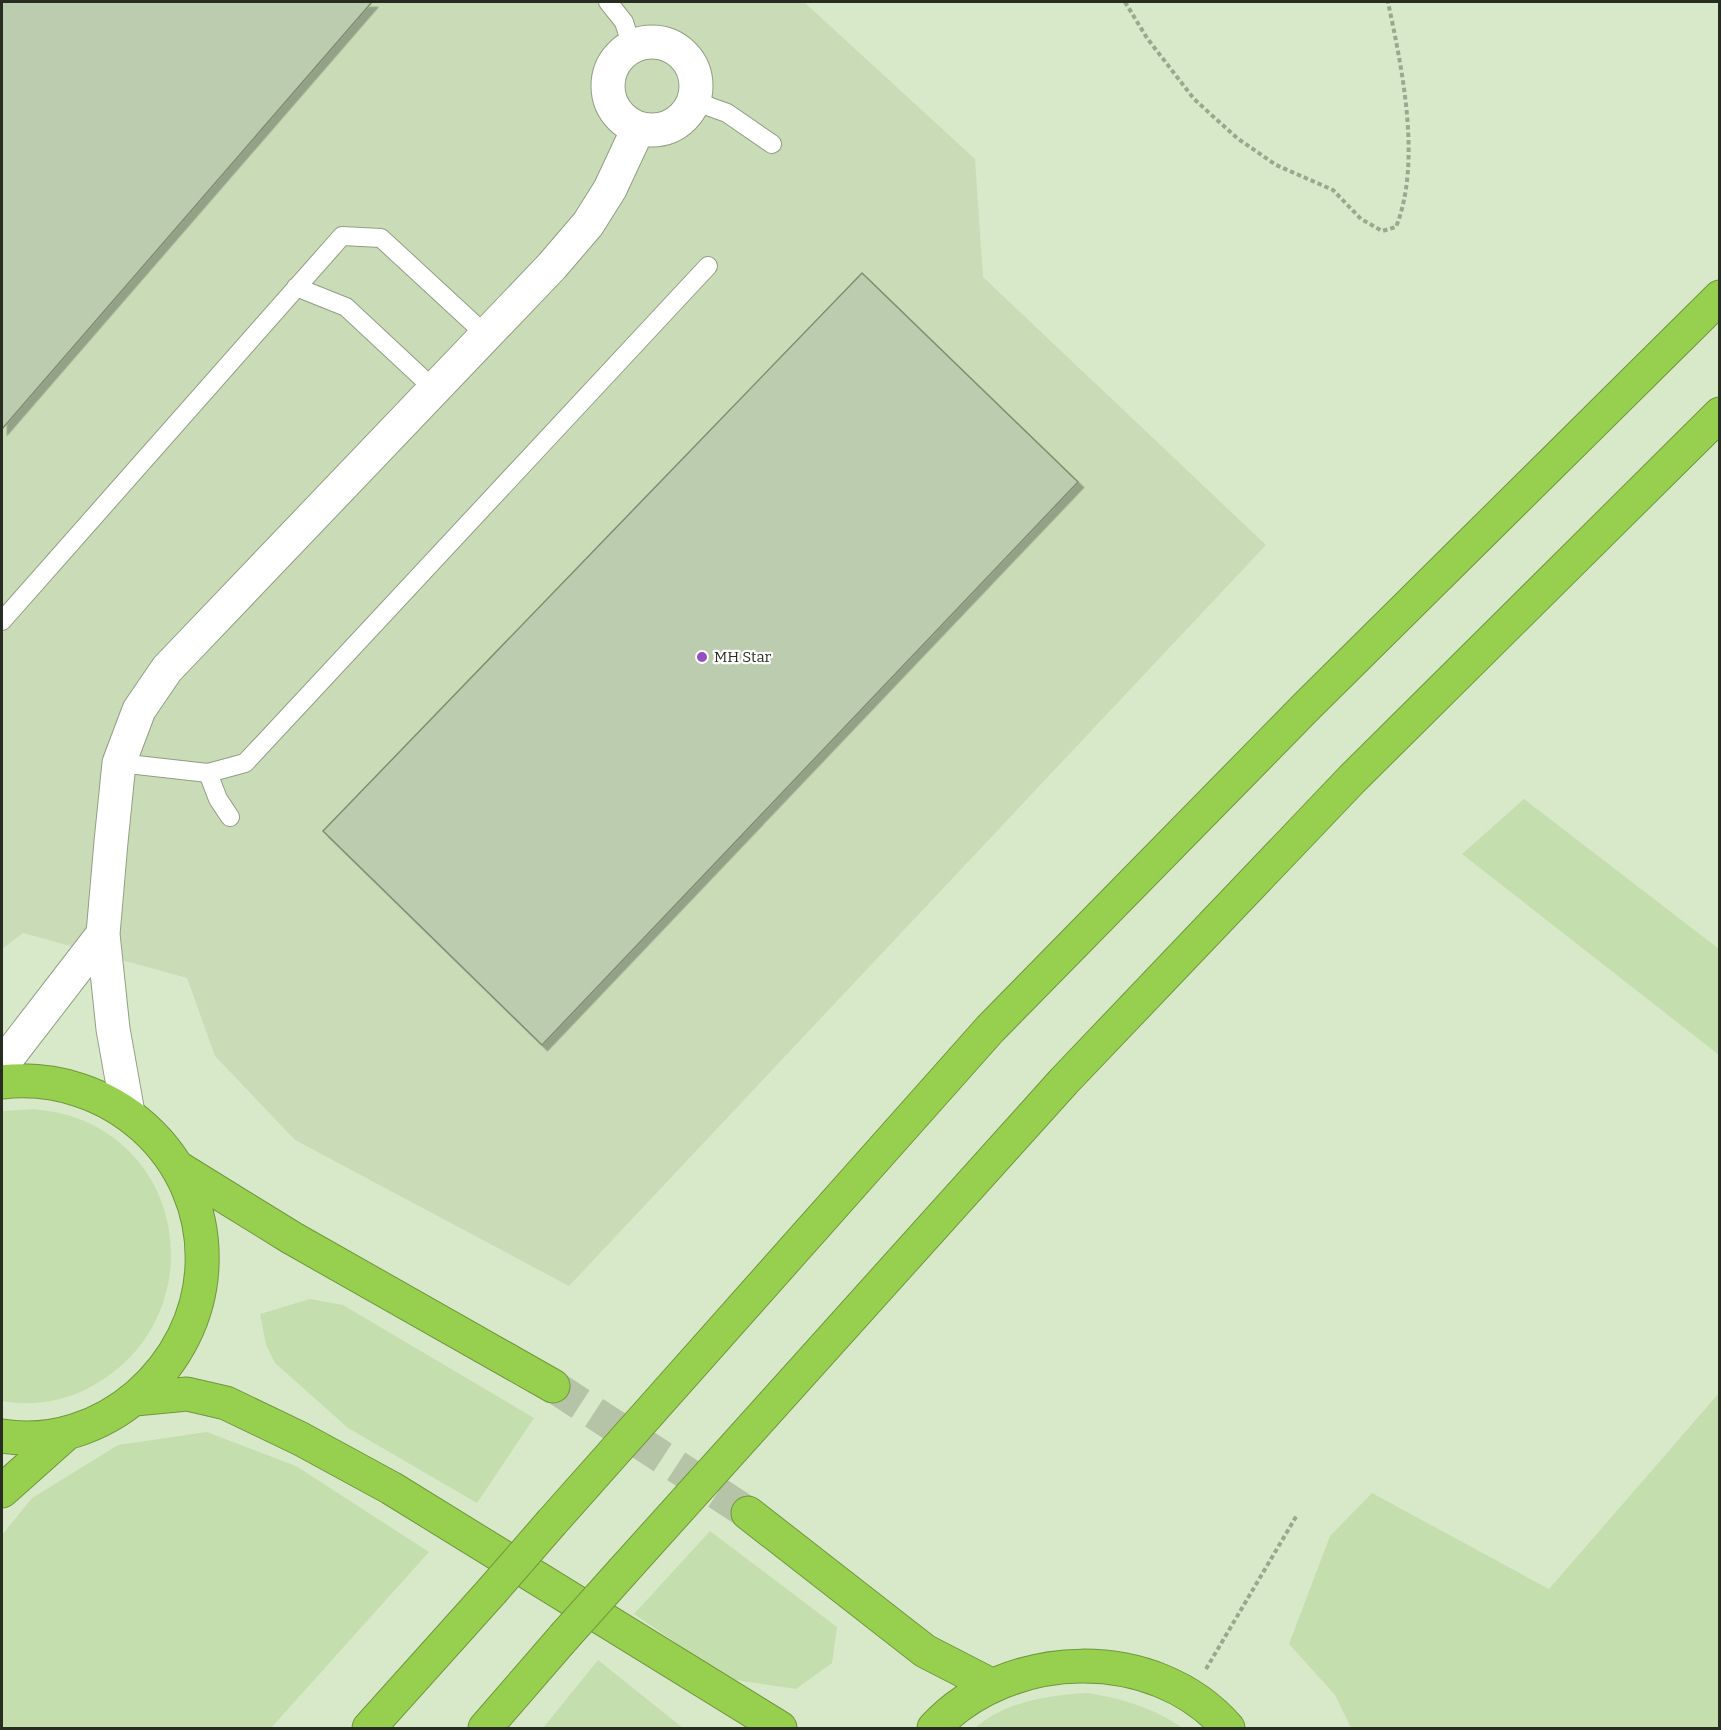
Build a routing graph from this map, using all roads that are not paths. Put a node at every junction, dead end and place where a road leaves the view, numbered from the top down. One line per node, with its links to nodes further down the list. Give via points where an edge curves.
1 (608, 2): 2 (lane, via 624,22)
2 (632, 47): 3 (street, via 656,42 683,55 694,76); 4 (street, via 615,60 608,88 616,113)
3 (694, 101): 4 (street, via 685,116 671,126 655,131); 5 (lane, via 727,113)
4 (638, 129): 9 (street, via 610,189 588,224)
5 (772, 144)
6 (708, 266): 14 (lane, via 275,733 244,763)
7 (296, 287): 9 (lane, via 342,236 381,238); 10 (lane, via 346,307); 12 (lane)
8 (1719, 297): 28 (highway, bridge, via 1307,706 990,1029)
9 (486, 335): 10 (street)
10 (435, 390): 13 (street, via 167,669 139,710)
11 (1719, 414): 29 (highway, bridge, via 1352,779 1064,1081)
12 (2, 621)
13 (119, 762): 14 (lane); 16 (street)
14 (208, 773): 15 (lane, via 218,800)
15 (230, 817)
16 (103, 934): 17 (street); 19 (street, via 113,1029)
17 (2, 1065)
18 (2, 1082): 19 (highway, via 23,1079 60,1083 95,1094)
19 (128, 1113): 20 (highway, via 155,1138)
20 (177, 1167): 21 (highway, via 292,1238); 22 (highway, via 197,1215 202,1266 193,1316 170,1362)
21 (553, 1386)
22 (135, 1399): 23 (highway, via 99,1421); 30 (highway, via 187,1394 226,1403 301,1439 391,1488)
23 (67, 1433): 24 (highway); 25 (highway)
24 (2, 1436)
25 (2, 1491)
26 (748, 1513): 27 (highway, via 925,1651)
27 (991, 1685): 31 (highway, via 948,1713); 32 (highway, via 1040,1669 1092,1665 1143,1674 1190,1696)
28 (369, 1728)
29 (485, 1728)
30 (780, 1728)
31 (934, 1728)
32 (1228, 1728)

